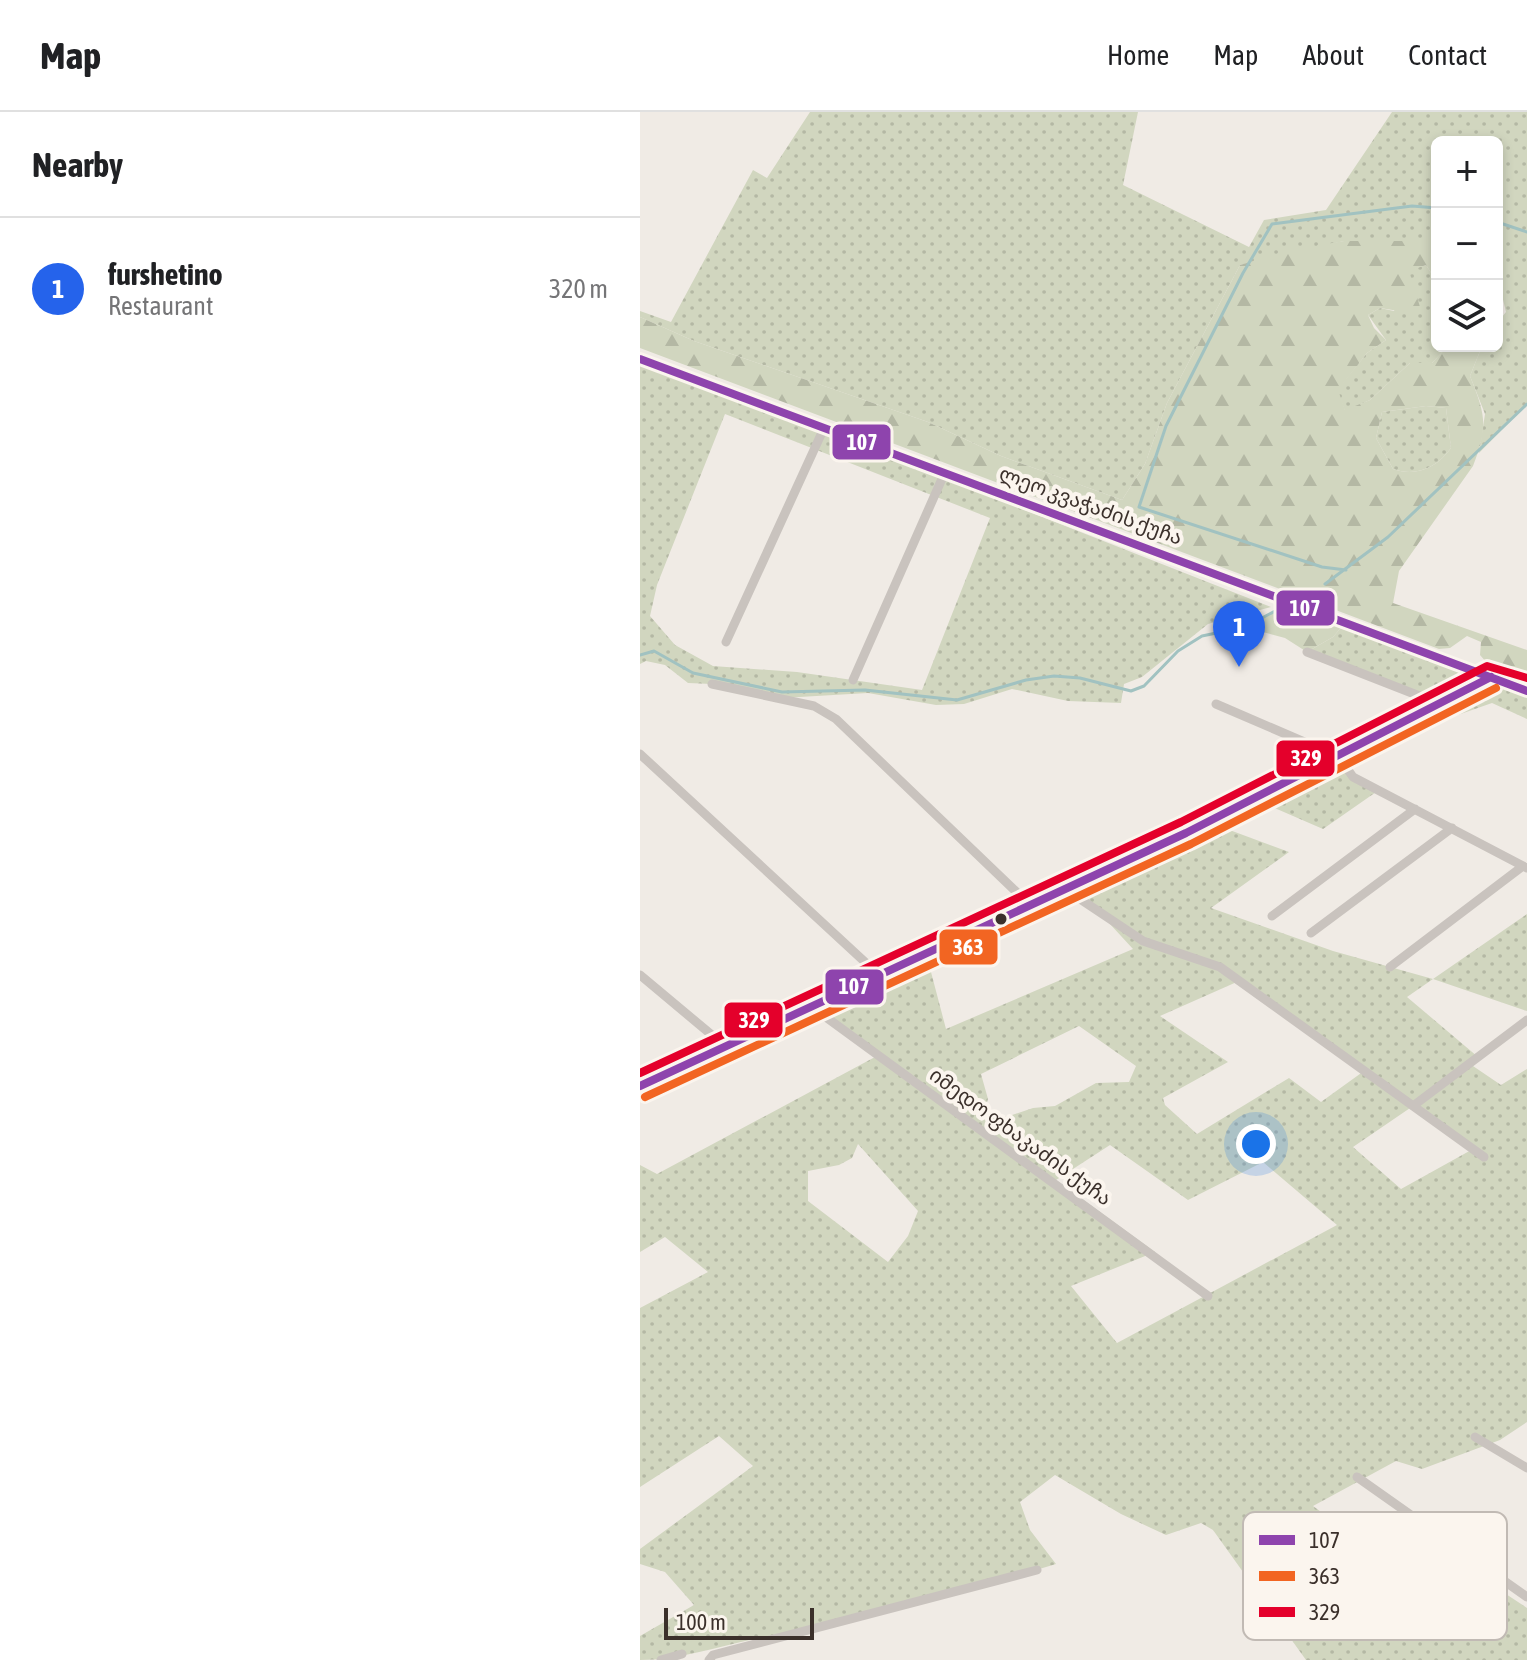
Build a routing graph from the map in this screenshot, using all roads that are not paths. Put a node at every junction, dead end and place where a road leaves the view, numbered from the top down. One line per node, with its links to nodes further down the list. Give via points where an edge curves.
1 (640, 359): 2 (street, ლეო კვაჭაძის ქუჩა)
2 (824, 428): 3 (street, ლეო კვაჭაძის ქუჩა); 4 (street)
3 (945, 472): 6 (street, ლეო კვაჭაძის ქუჩა); 7 (street)
4 (726, 642)
5 (1307, 652): 11 (street)
6 (1491, 677): 9 (street, ლეო კვაჭაძის ქუჩა); 11 (street)
7 (853, 680)
8 (712, 684): 18 (street, via 814,706 836,719)
9 (1527, 691)
10 (1216, 704): 13 (street)
11 (1440, 704): 13 (street)
12 (640, 754): 23 (street)
13 (1339, 757): 14 (street, via 1353,777); 17 (street)
14 (1415, 809): 15 (street); 19 (street)
15 (1452, 828): 16 (street); 20 (street)
16 (1525, 867): 21 (street)
17 (1065, 889): 18 (street); 28 (street, via 1143,941 1220,967)
18 (1030, 905): 23 (street)
19 (1272, 916)
20 (1311, 933)
21 (1390, 967)
22 (640, 975): 26 (street)
23 (879, 975): 24 (street)
24 (812, 1007): 26 (street); 30 (street, იმედო ფხაკაძის ქუჩა)
25 (1527, 1020): 28 (street)
26 (725, 1046): 27 (street)
27 (640, 1086)
28 (1413, 1106): 29 (street)
29 (1484, 1157)
30 (1208, 1296)
31 (1475, 1437): 32 (street)
32 (1527, 1468)
33 (1357, 1477): 34 (street)
34 (1407, 1512)
35 (1037, 1570): 40 (street, via 713,1655)
36 (1507, 1583): 37 (street)
37 (1527, 1597)
38 (682, 1654): 39 (street)
39 (661, 1660)
40 (710, 1660)

